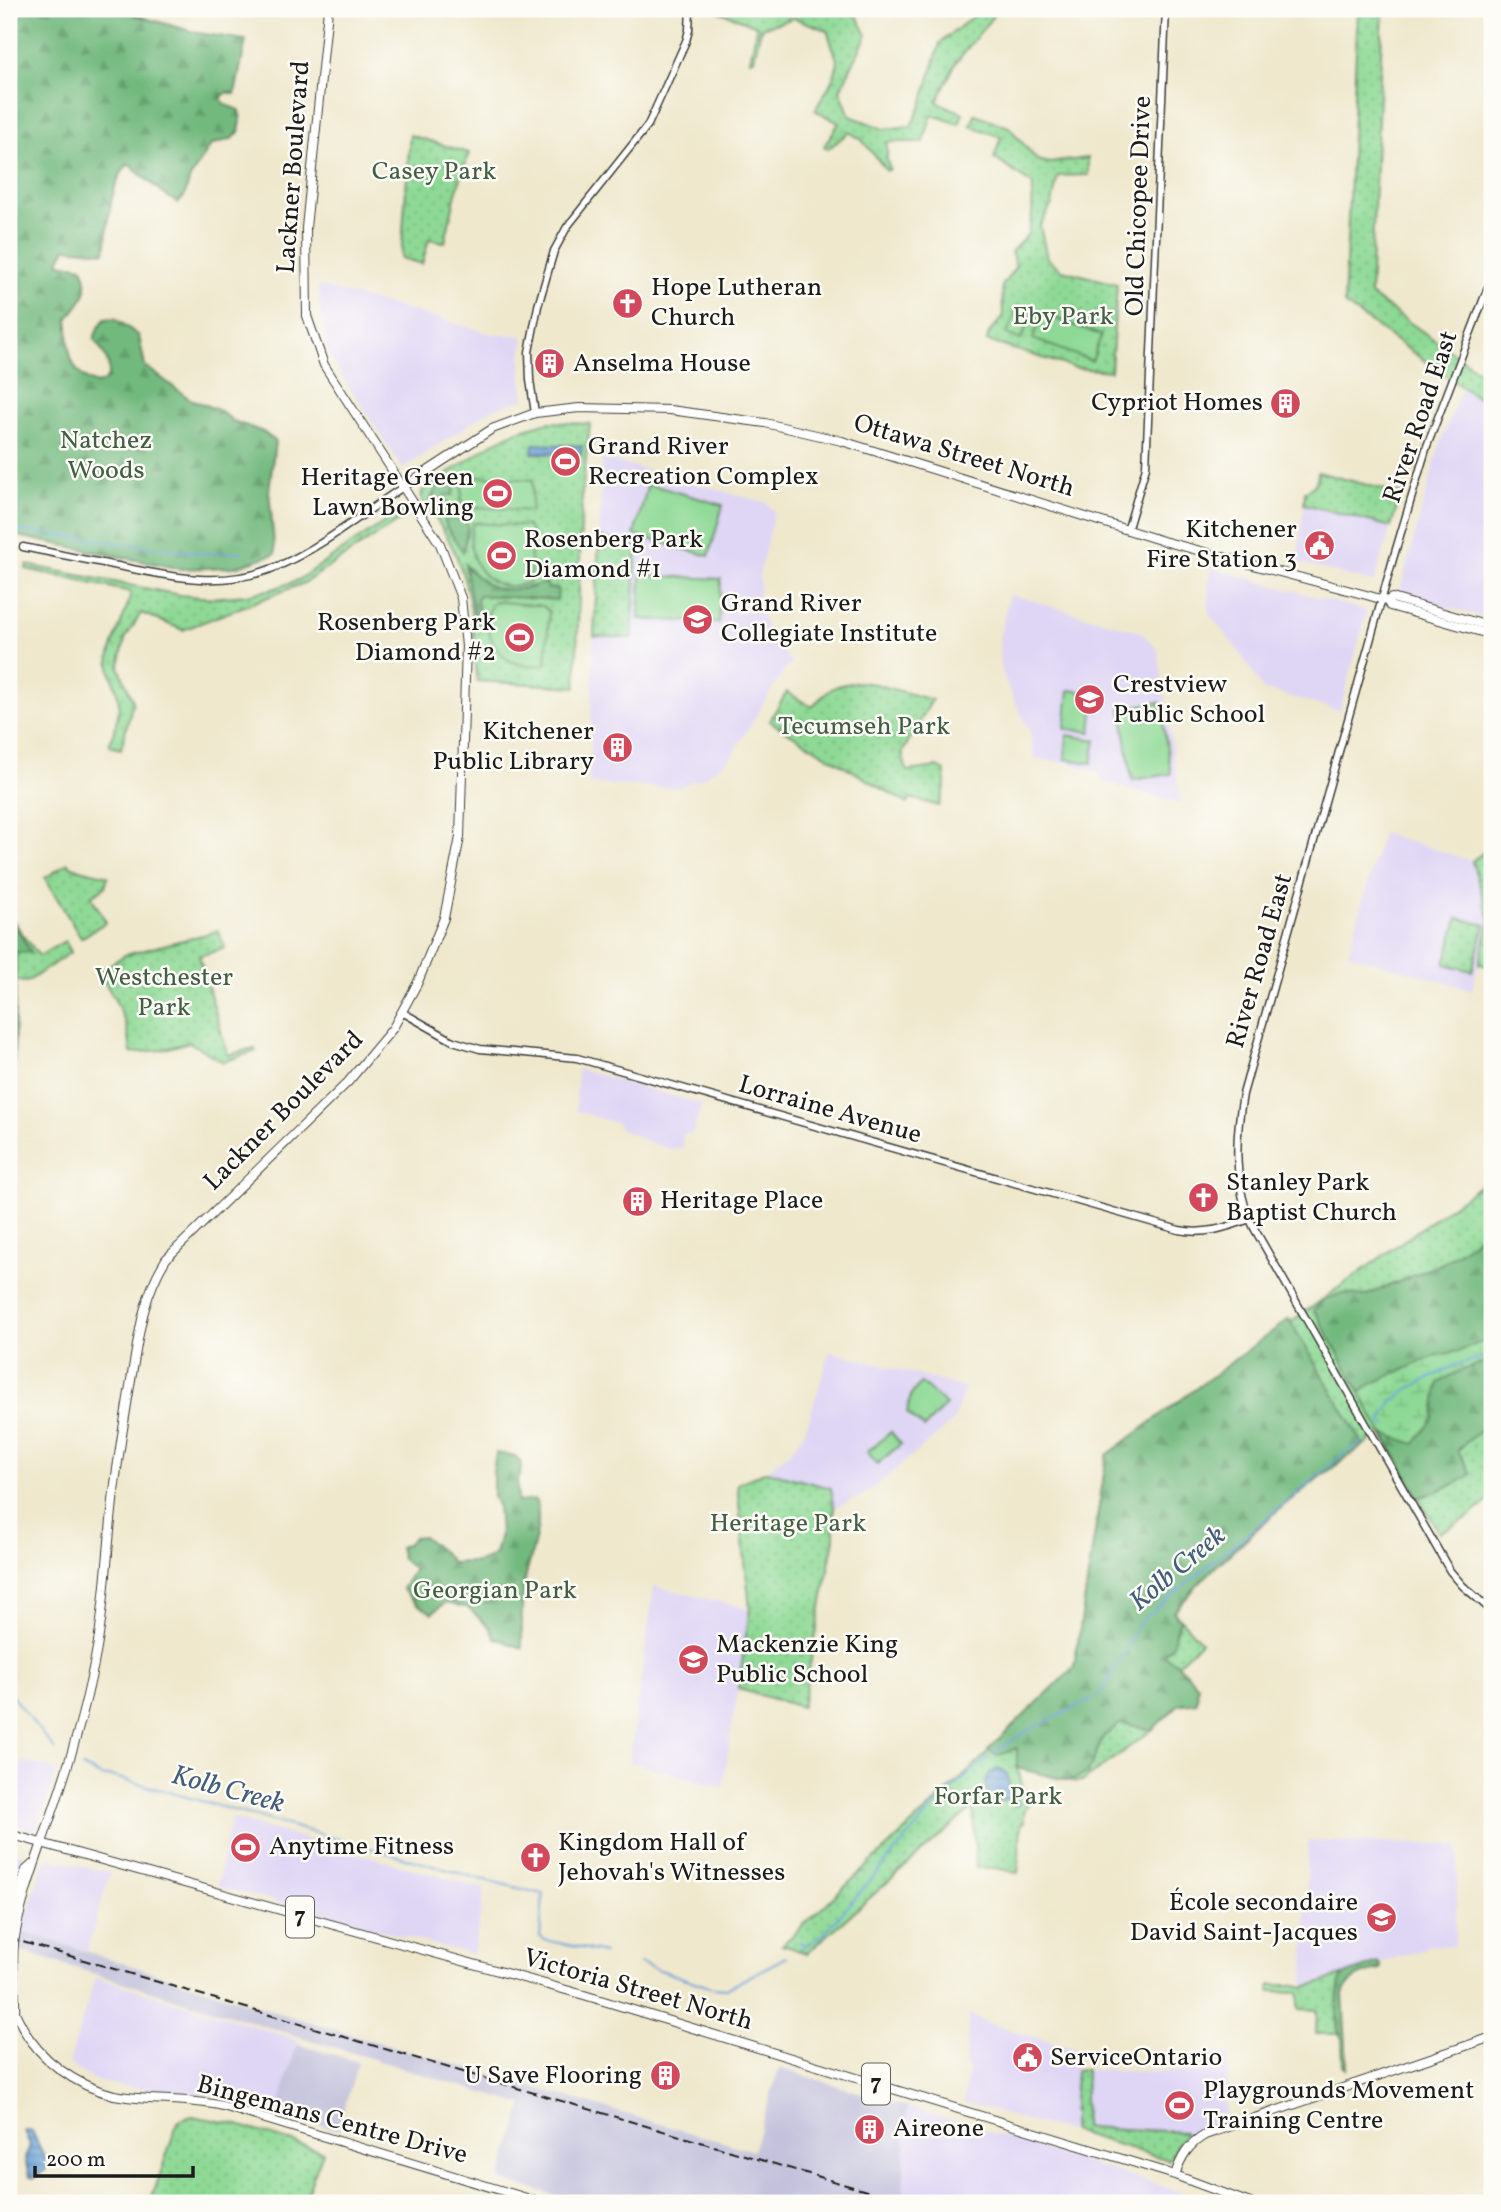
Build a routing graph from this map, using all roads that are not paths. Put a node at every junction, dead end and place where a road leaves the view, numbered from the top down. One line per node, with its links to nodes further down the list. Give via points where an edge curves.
1 (328, 9): 6 (main road, Lackner Boulevard, via 306,228 307,316 324,365)
2 (690, 9): 5 (street, via 686,41 648,125 567,227 554,251 529,352)
3 (1166, 9): 7 (street, Old Chicopee Drive, via 1146,467)
4 (1492, 277): 9 (street, River Road East, via 1429,442)
5 (535, 413): 6 (main road, Ottawa Street North, via 492,429); 7 (main road, Ottawa Street North, via 579,408 670,410 785,427 842,440)
6 (403, 487): 8 (street, Ottawa Street North, via 301,555 250,576 176,578); 12 (main road, Lackner Boulevard, via 453,573 466,646 460,837 454,875 432,951)
7 (1128, 528): 9 (main road, Ottawa Street North)
8 (23, 547)
9 (1384, 600): 10 (main road, Ottawa Street North, via 1392,598); 11 (main road, Ottawa Street North, via 1390,606); 13 (street, River Road East, via 1243,1094 1237,1152)
10 (1492, 627)
11 (1492, 635)
12 (402, 1012): 13 (street, Lorraine Avenue, via 453,1041 480,1049 577,1058 1178,1230 1206,1233); 16 (main road, Lackner Boulevard, via 348,1082 166,1259 148,1292 118,1455 98,1646 68,1763)
13 (1250, 1219): 14 (street, River Road East, via 1432,1542 1463,1586)
14 (1492, 1611)
15 (9, 1834): 16 (main road, Victoria Street North / 7)
16 (41, 1844): 17 (main road, Bingemans Centre Drive); 22 (main road, Victoria Street North / 7, via 584,1995)
17 (34, 1863): 18 (main road, Bingemans Centre Drive, via 26,1870); 20 (main road, Bingemans Centre Drive, via 13,1951)
18 (9, 1923)
19 (9, 2000): 20 (main road, Bingemans Centre Drive)
20 (12, 2012): 23 (main road, Bingemans Centre Drive, via 47,2058 97,2091 223,2106)
21 (1492, 2036): 22 (main road, via 1205,2135 1189,2146)
22 (1175, 2175): 24 (main road, Victoria Street North / 7)
23 (543, 2203)
24 (1251, 2203)

